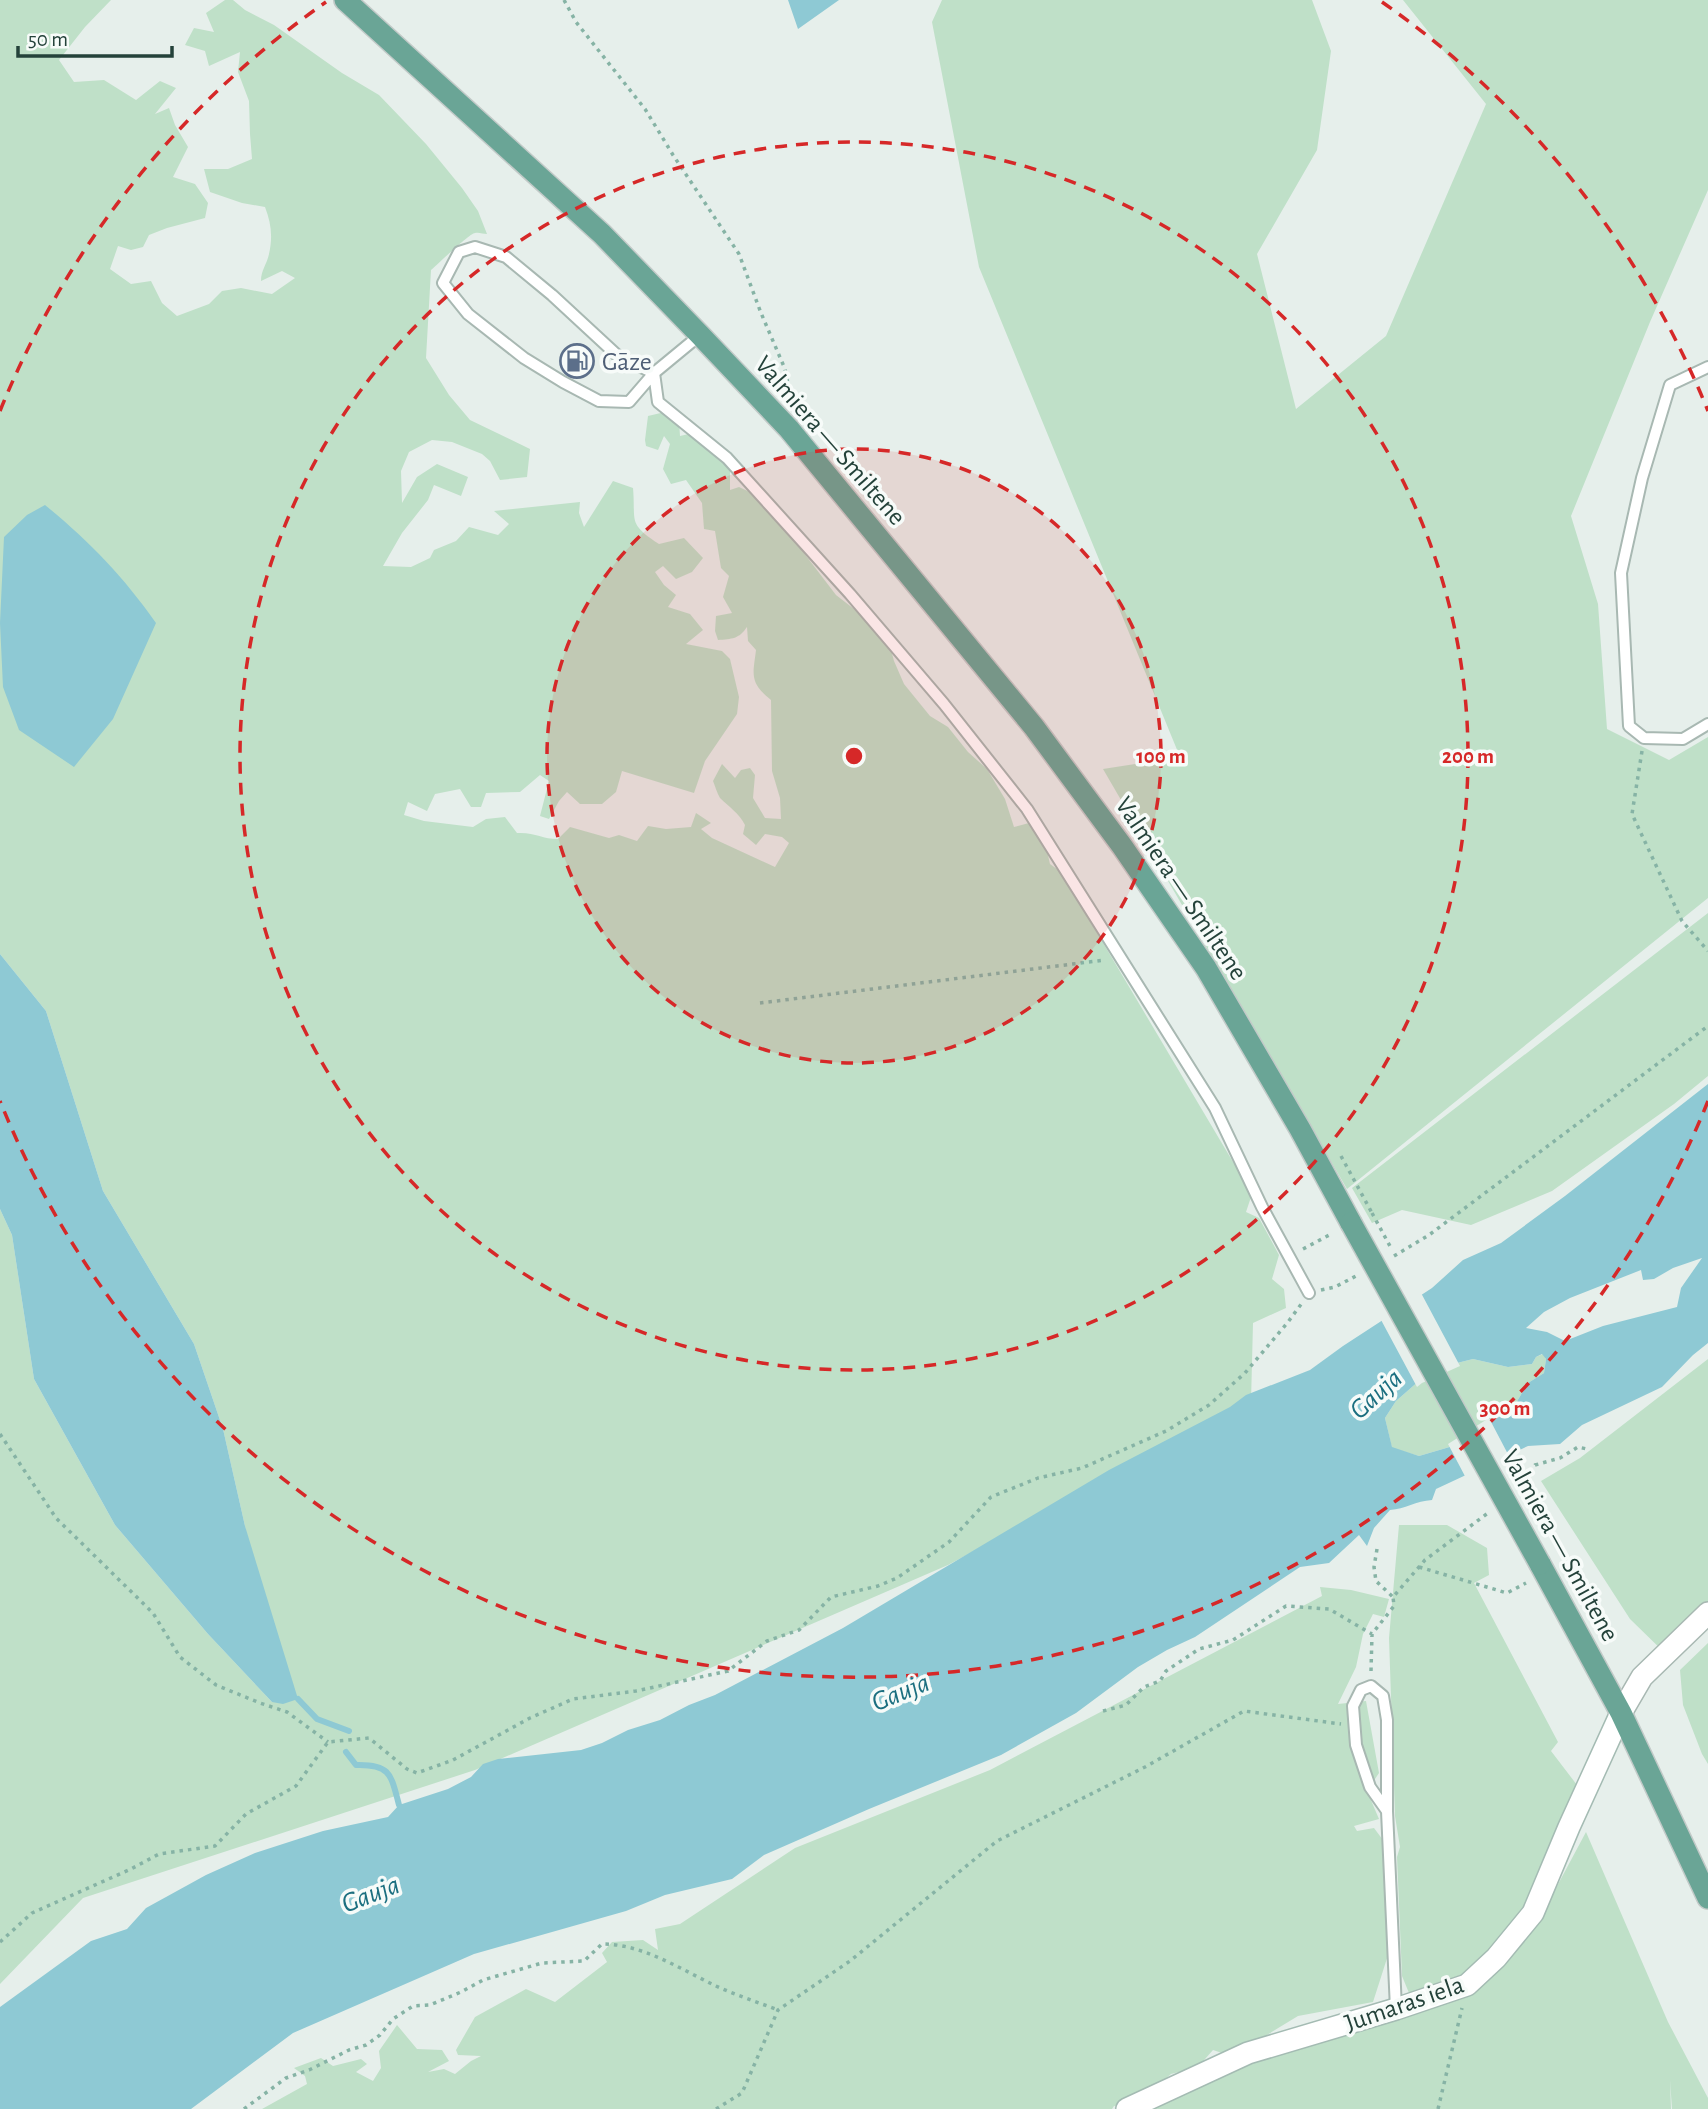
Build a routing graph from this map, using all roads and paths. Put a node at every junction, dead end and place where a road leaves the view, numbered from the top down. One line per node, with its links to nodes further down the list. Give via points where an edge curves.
1 (345, 0): 3 (main road, Valmiera — Smiltene, via 602,234)
2 (564, 0): 6 (path, via 645,109 739,254 785,369 791,401)
3 (700, 335): 5 (lane); 6 (main road, Valmiera — Smiltene)
4 (1708, 367): 8 (lane, via 1670,386 1642,478 1621,573 1629,726)
5 (654, 373): 5 (lane, via 619,357 506,257 475,247 459,252 443,283 468,314 524,358 599,401 629,402); 10 (lane, via 658,402 727,458 850,594 986,756 1027,809)
6 (789, 429): 13 (main road, Valmiera — Smiltene, via 1034,727 1122,846 1206,968 1300,1129)
7 (1708, 723): 8 (lane, via 1683,739)
8 (1644, 738): 9 (path, via 1632,814 1682,921)
9 (1708, 951)
10 (1121, 958): 11 (path); 14 (lane, via 1215,1108)
11 (760, 1003)
12 (1708, 1026): 15 (path, via 1429,1235)
13 (1344, 1227): 14 (path); 20 (main road, Valmiera — Smiltene, bridge)
14 (1289, 1256): 17 (lane)
15 (1384, 1261)
16 (1360, 1274): 17 (path)
17 (1309, 1293): 28 (path, via 1245,1373 1209,1405 1082,1468 1038,1478 991,1497 949,1542 897,1578 831,1597 799,1630 766,1642 728,1671 573,1699 453,1760 417,1773 369,1738)
18 (0, 1434): 28 (path, via 55,1518 153,1613 180,1657 216,1685 287,1712)
19 (1377, 1549): 21 (path, via 1376,1581)
20 (1534, 1573): 21 (path, via 1507,1593 1419,1567); 26 (main road, Valmiera — Smiltene)
21 (1393, 1597): 23 (path, via 1394,1606)
22 (1708, 1613): 26 (street, Jumaras iela, via 1642,1677)
23 (1372, 1634): 24 (path); 25 (path, via 1329,1609 1286,1606 1233,1640 1199,1649 1126,1705)
24 (1371, 1686): 27 (lane, via 1361,1690 1353,1706); 29 (lane, via 1383,1696 1387,1720)
25 (1103, 1711)
26 (1621, 1713): 30 (main road, Valmiera — Smiltene); 32 (street, Jumaras iela, via 1533,1913)
27 (1354, 1726): 29 (lane, via 1370,1787); 34 (path, via 1244,1711 997,1841 850,1961)
28 (328, 1742): 31 (path, via 296,1786 246,1814 215,1846 159,1854 32,1913)
29 (1387, 1811): 33 (lane)
30 (1708, 1898)
31 (0, 1942)
32 (1467, 1985): 33 (street, Jumaras iela); 38 (path)
33 (1396, 2009): 37 (street, Jumaras iela, via 1248,2053)
34 (778, 2010): 35 (path, via 659,1958 618,1944 603,1944 584,1961 542,1963 483,1980 430,2005 414,2006 366,2045 286,2078); 36 (path, via 741,2093)
35 (244, 2109)
36 (716, 2109)
37 (1127, 2109)
38 (1438, 2109)

